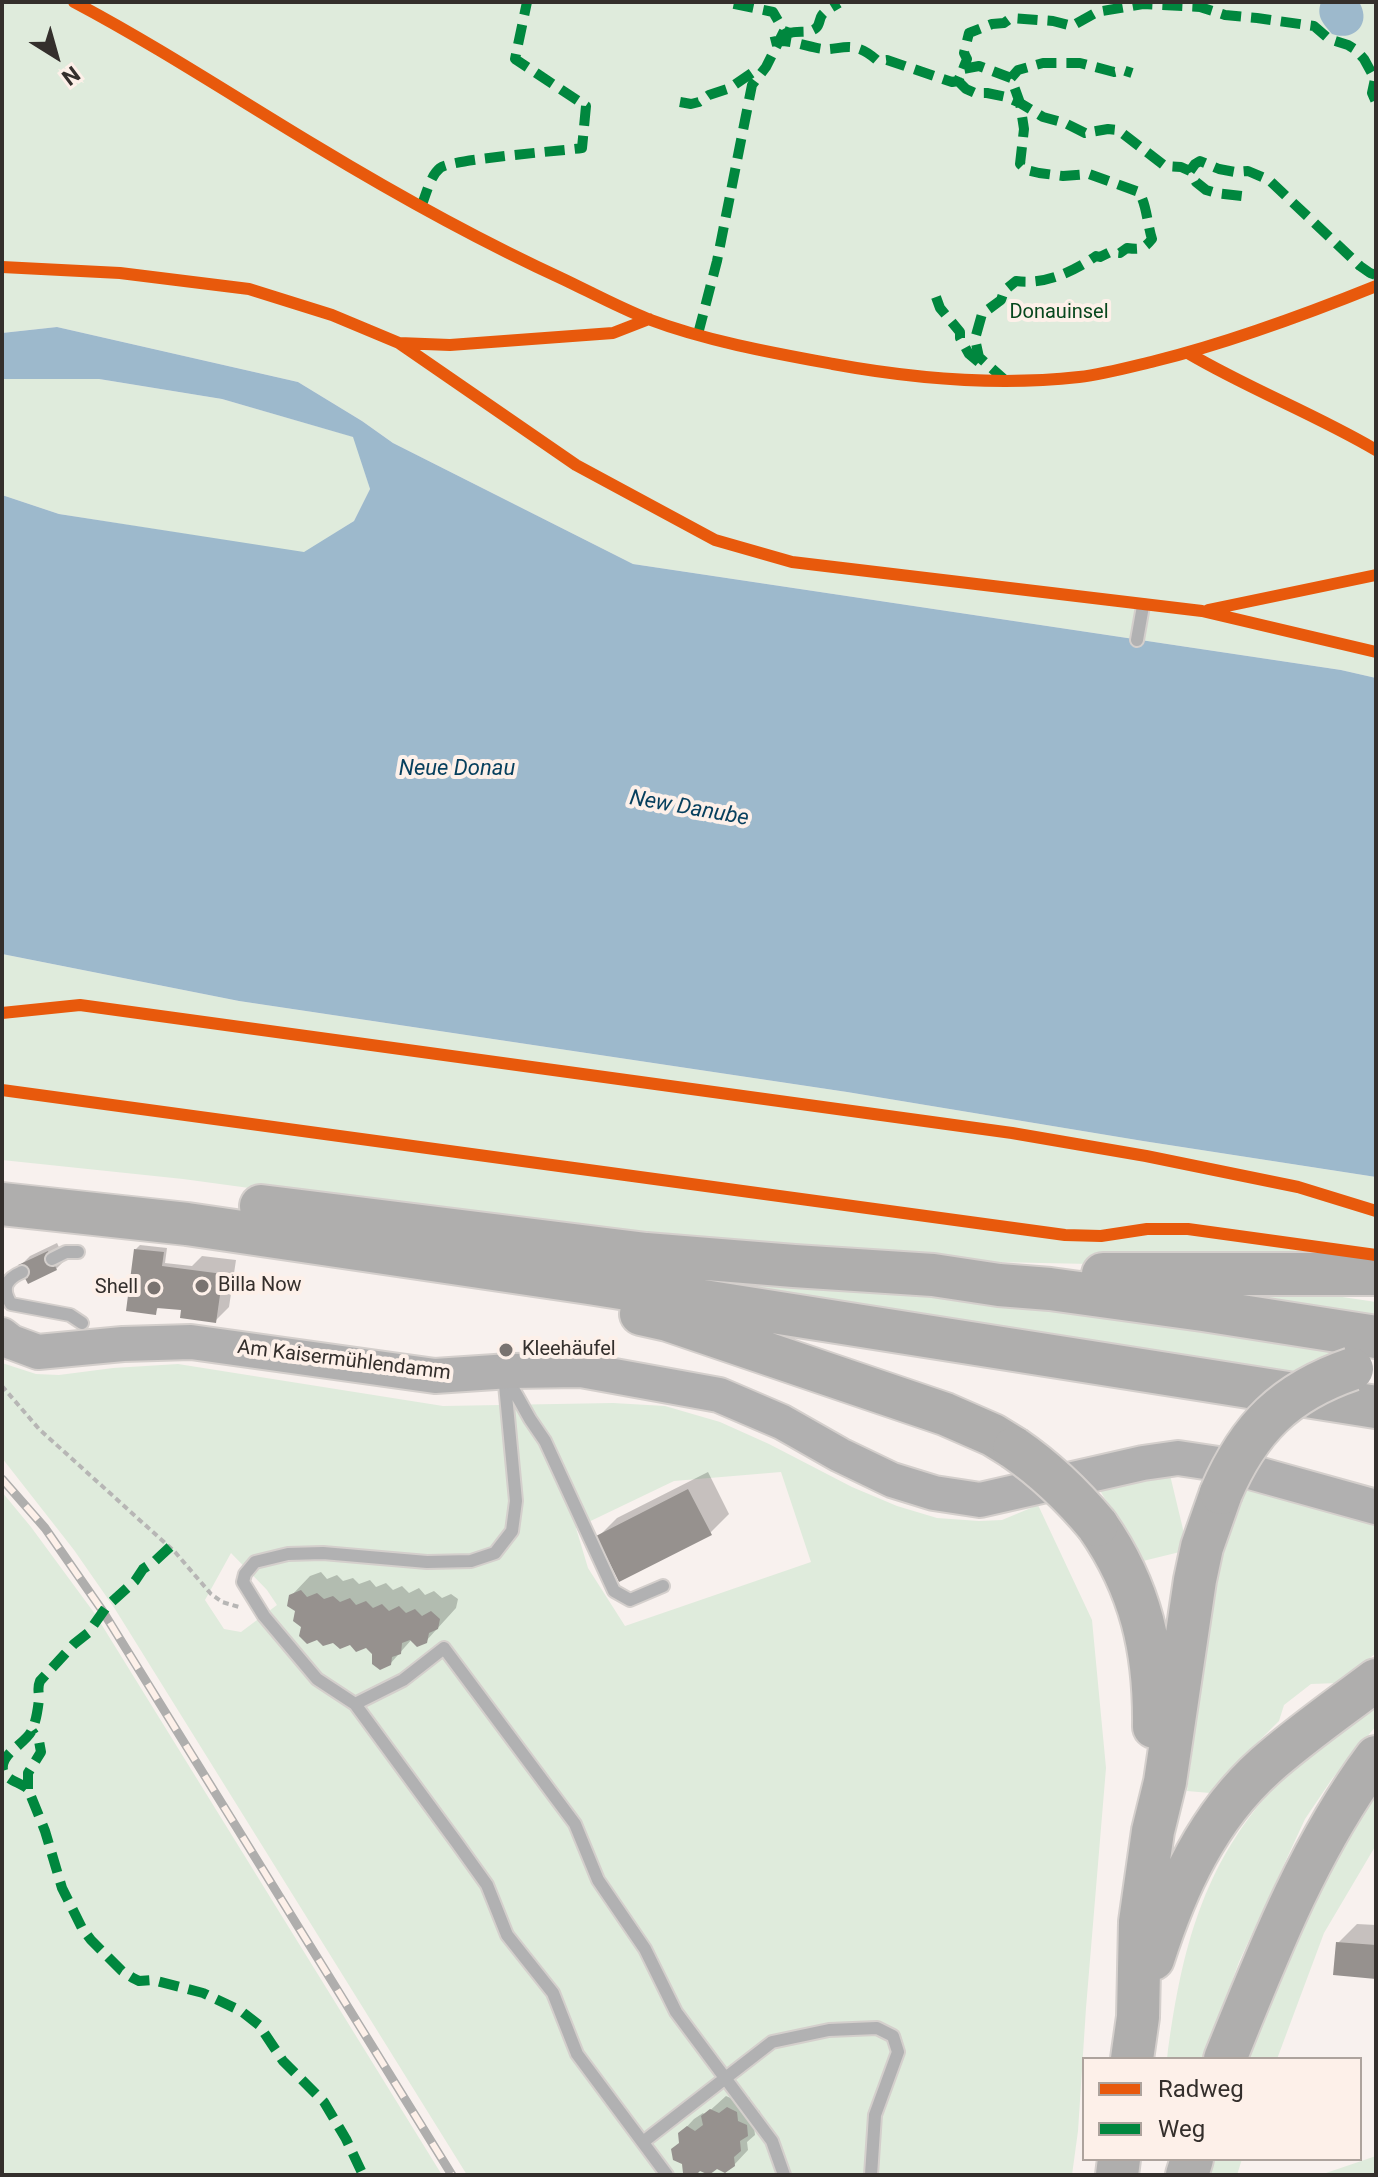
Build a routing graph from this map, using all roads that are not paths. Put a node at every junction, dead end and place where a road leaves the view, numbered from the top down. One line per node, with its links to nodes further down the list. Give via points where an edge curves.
1 (1143, 606): 2 (lane)
2 (1137, 640)
3 (2, 1175): 10 (highway, via 646,1254)
4 (2, 1204): 7 (highway, via 187,1224)
5 (78, 1252): 6 (lane)
6 (52, 1259)
7 (474, 1267): 15 (highway); 21 (highway, bridge, via 697,1330 945,1414 993,1435 1033,1461 1097,1525 1138,1604 1154,1711)
8 (22, 1272): 11 (lane, via 6,1284 11,1304 70,1315)
9 (1376, 1274): 10 (highway)
10 (933, 1275): 13 (highway, via 1203,1310)
11 (82, 1323)
12 (2, 1335): 14 (street, Am Kaisermühlendamm, via 38,1352 191,1342 435,1376)
13 (1368, 1356): 21 (highway, bridge, via 1276,1410 1246,1444 1221,1493 1195,1580)
14 (504, 1371): 16 (street, Am Kaisermühlendamm, via 581,1370 719,1395 892,1480 934,1493 980,1500 1178,1458 1225,1465); 17 (lane, via 545,1441 614,1591 630,1600); 19 (lane, via 516,1501 512,1531 495,1553 456,1562 288,1554 255,1562 245,1574 243,1582 264,1616 317,1679)
15 (1376, 1407)
16 (1376, 1507)
17 (663, 1586)
18 (1376, 1680): 22 (highway, via 1264,1767 1230,1803 1189,1866)
19 (355, 1704): 25 (lane, via 403,1680 444,1648 575,1824 598,1880 645,1949 676,2012); 26 (lane, via 487,1885 507,1935 553,1993 577,2054)
20 (1376, 1757): 24 (highway, via 1300,1884)
21 (1153, 1831): 22 (highway, via 1140,1922)
22 (1138, 2017): 23 (highway)
23 (1132, 2057)
24 (1226, 2057)
25 (725, 2079): 26 (lane); 28 (lane, via 772,2141); 29 (lane, via 772,2042 829,2030 877,2028 893,2036 898,2052 875,2115)
26 (643, 2142): 27 (lane)
27 (667, 2175)
28 (784, 2175)
29 (871, 2175)

